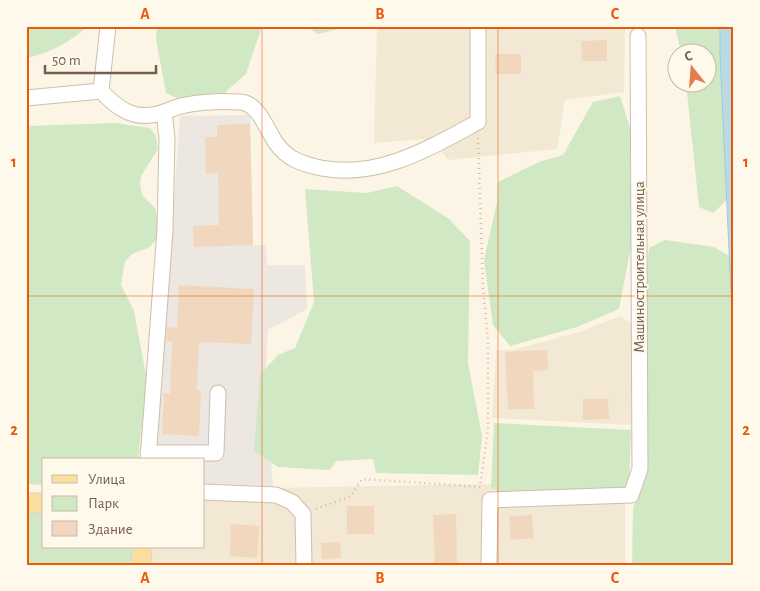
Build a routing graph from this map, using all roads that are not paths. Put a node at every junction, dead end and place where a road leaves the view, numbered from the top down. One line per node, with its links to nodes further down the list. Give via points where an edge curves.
1 (108, 26): 4 (street)
2 (478, 26): 6 (street, via 478,122 437,145 380,167 342,172 288,157 250,105 241,102 186,105)
3 (638, 36): 15 (street, Машиностроительная улица, via 640,469 630,496 490,500)
4 (101, 91): 5 (street); 6 (street, via 126,113)
5 (26, 98)
6 (164, 112): 8 (street, via 167,138 165,230)
7 (218, 393): 8 (street, via 216,453)
8 (148, 456)
9 (205, 492): 14 (street, via 276,495 292,502 303,514)
10 (26, 503): 11 (main road)
11 (42, 503)
12 (142, 548): 13 (main road)
13 (141, 565)
14 (304, 565)
15 (489, 565)

